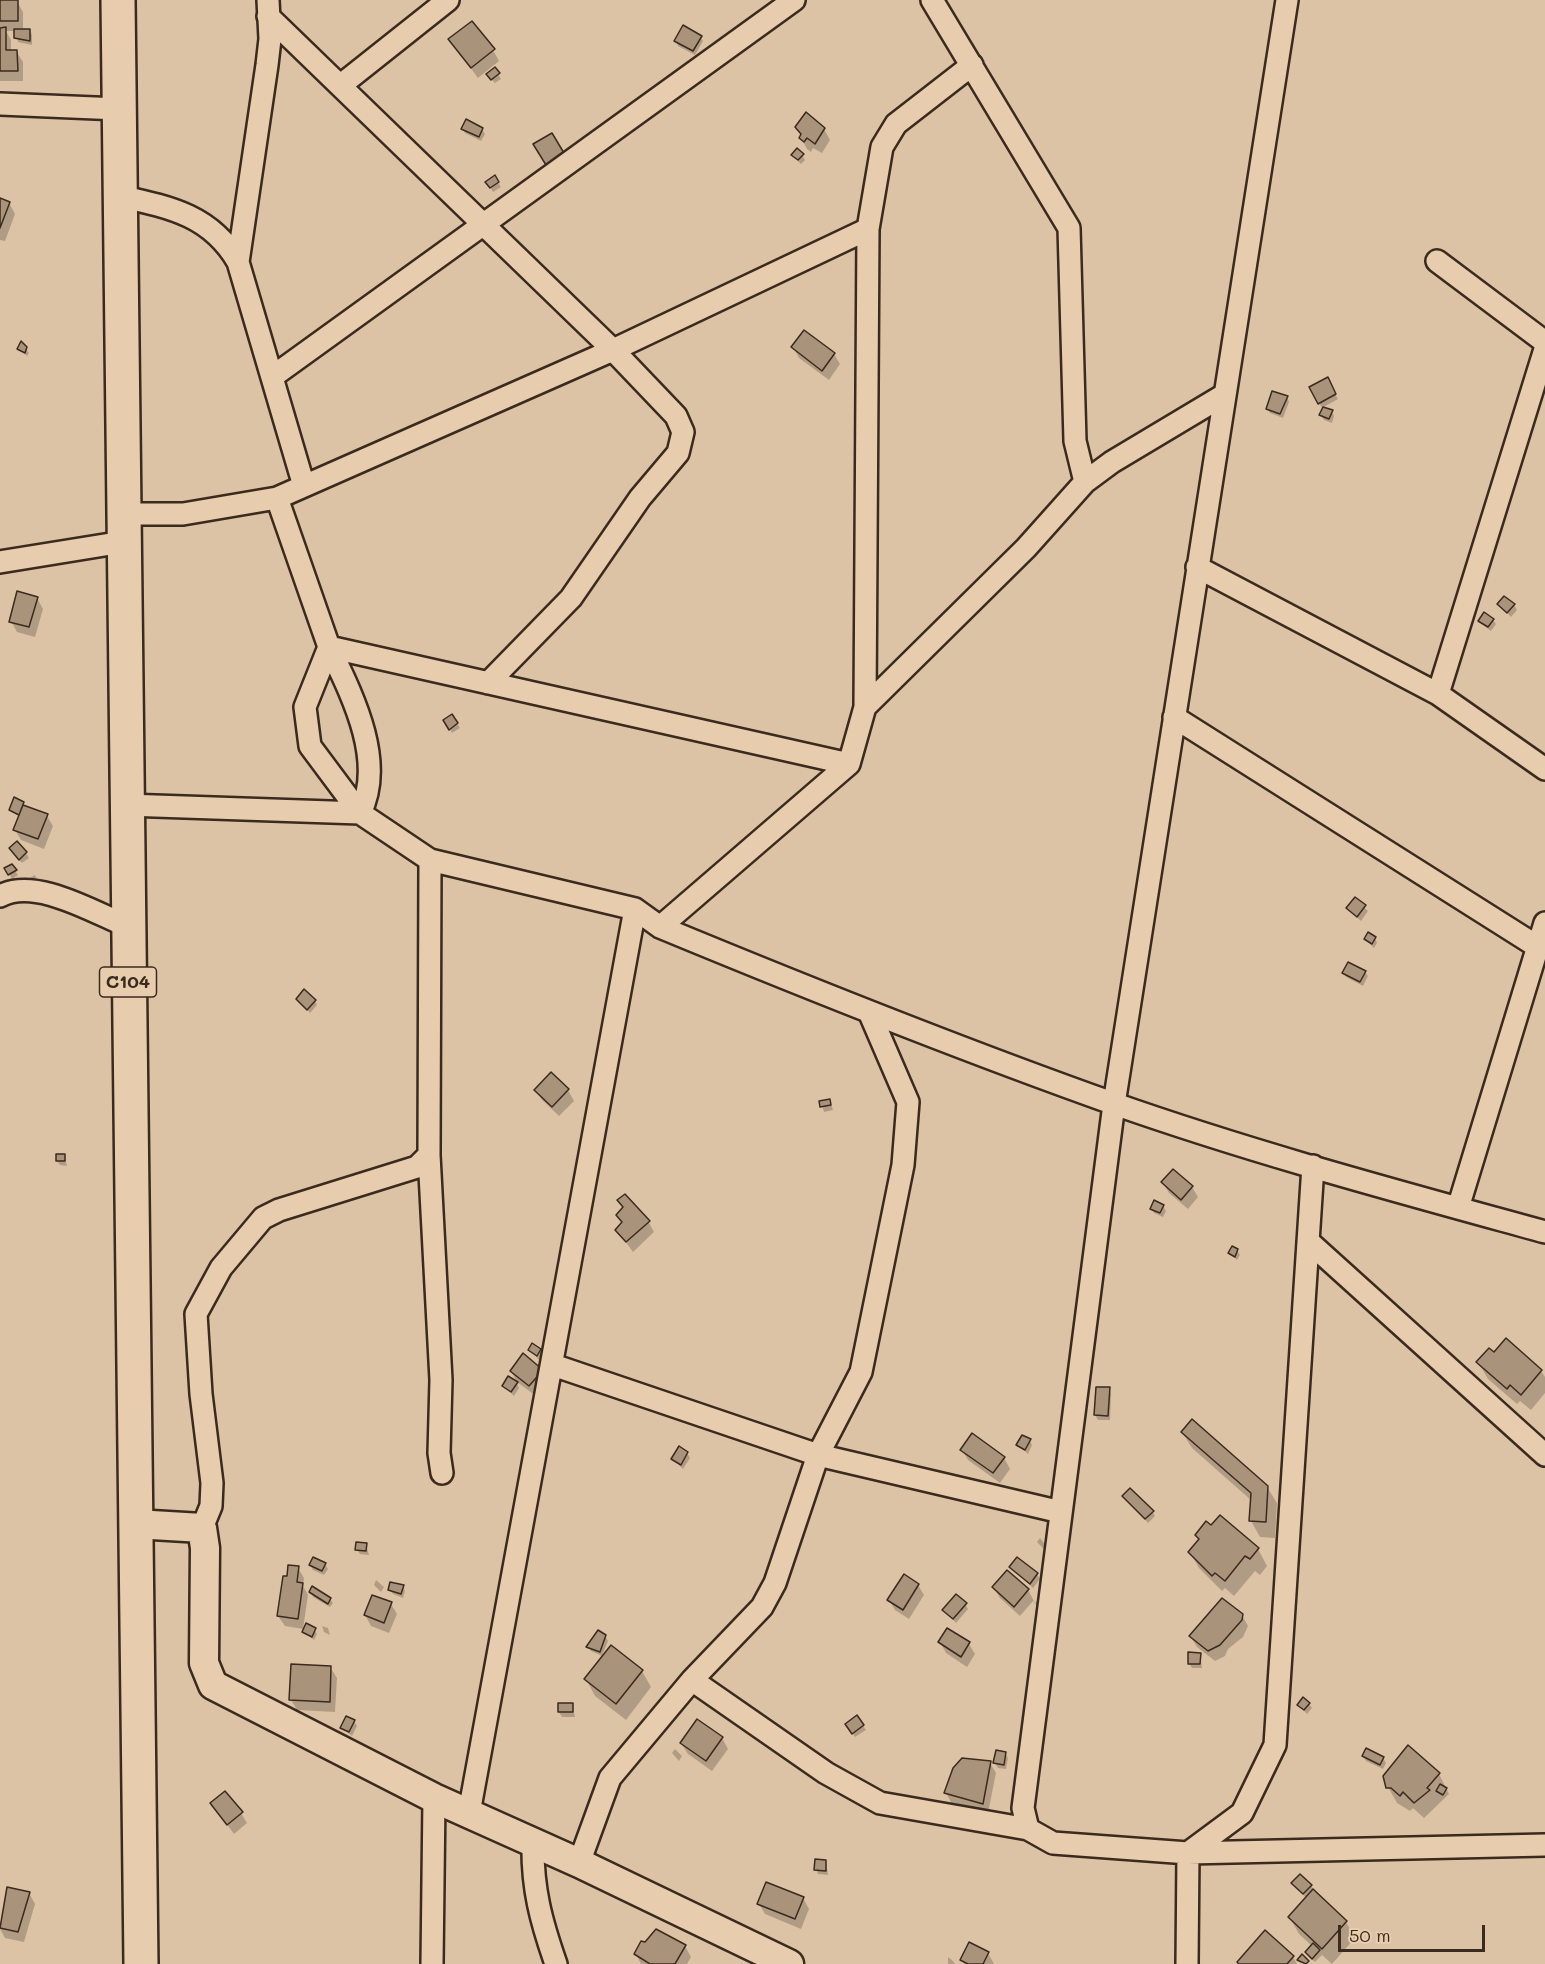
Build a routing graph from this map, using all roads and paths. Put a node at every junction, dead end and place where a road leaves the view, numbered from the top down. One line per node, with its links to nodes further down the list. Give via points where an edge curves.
1 (118, 0): 10 (highway, C104)
2 (448, 0): 8 (street)
3 (794, 0): 12 (street)
4 (932, 0): 7 (street)
5 (1287, 0): 20 (street)
6 (268, 8): 8 (street); 15 (street, via 267,65)
7 (972, 64): 13 (street, via 896,124 882,147); 21 (street, via 1069,228 1074,441)
8 (341, 85): 12 (street)
9 (0, 104): 10 (street)
10 (119, 109): 11 (highway, C104)
11 (119, 196): 15 (street, via 176,208 196,219 228,243); 24 (highway, C104)
12 (486, 225): 18 (street); 19 (street)
13 (867, 229): 18 (street); 30 (street)
14 (1437, 261): 16 (street)
15 (238, 262): 19 (street)
16 (1545, 342)
17 (1545, 349): 29 (street)
18 (613, 350): 22 (street); 28 (street, via 676,416 683,432 678,453 640,498 571,598)
19 (272, 377): 22 (street)
20 (1224, 395): 21 (street); 26 (street)
21 (1085, 482): 30 (street, via 1026,548)
22 (304, 486): 23 (street)
23 (277, 498): 24 (street); 27 (street)
24 (123, 528): 25 (street); 34 (highway, C104)
25 (0, 562)
26 (1197, 567): 29 (street); 31 (street)
27 (329, 647): 28 (street); 35 (street, via 354,699 368,753 369,795); 35 (street, via 305,706 310,746)
28 (488, 683): 32 (street)
29 (1438, 694): 33 (street)
30 (865, 707): 32 (street)
31 (1174, 717): 42 (street); 44 (street)
32 (849, 764): 41 (street)
33 (1545, 769)
34 (126, 805): 35 (street); 40 (highway, C104)
35 (360, 813): 36 (street)
36 (430, 860): 38 (street); 45 (street)
37 (0, 896): 40 (street, via 31,889)
38 (635, 909): 41 (street); 50 (street)
39 (1545, 923): 42 (street)
40 (127, 926): 55 (highway, C104)
41 (660, 927): 43 (street)
42 (1538, 947): 47 (street)
43 (870, 1014): 44 (street); 51 (street, via 909,1102 903,1165 861,1372)
44 (1114, 1104): 46 (street); 54 (street)
45 (429, 1155): 53 (street, via 441,1380 438,1453); 56 (street, via 417,1167 279,1209 263,1218 222,1268 196,1314 212,1483 210,1506)
46 (1313, 1166): 47 (street); 49 (street)
47 (1458, 1208): 48 (street)
48 (1545, 1232)
49 (1308, 1241): 52 (street); 63 (street, via 1275,1745 1242,1813)
50 (553, 1365): 51 (street); 59 (street)
51 (818, 1455): 54 (street); 57 (street, via 775,1583 766,1599)
52 (1545, 1455)
53 (442, 1473)
54 (1061, 1512): 60 (street, via 1023,1808)
55 (135, 1524): 56 (street); 65 (highway, C104)
56 (202, 1528): 58 (street, via 206,1548 204,1663 213,1685)
57 (692, 1680): 60 (street, via 826,1773 880,1803); 64 (street, via 610,1778)
58 (434, 1798): 59 (street); 66 (street)
59 (469, 1813): 61 (street)
60 (1028, 1829): 63 (street, via 1053,1843)
61 (533, 1842): 64 (street); 67 (street, via 532,1876 538,1909)
62 (1545, 1845): 63 (street)
63 (1188, 1853): 69 (street)
64 (579, 1863): 68 (street)
65 (141, 1964)
66 (432, 1964)
67 (556, 1964)
68 (789, 1964)
69 (1186, 1964)

